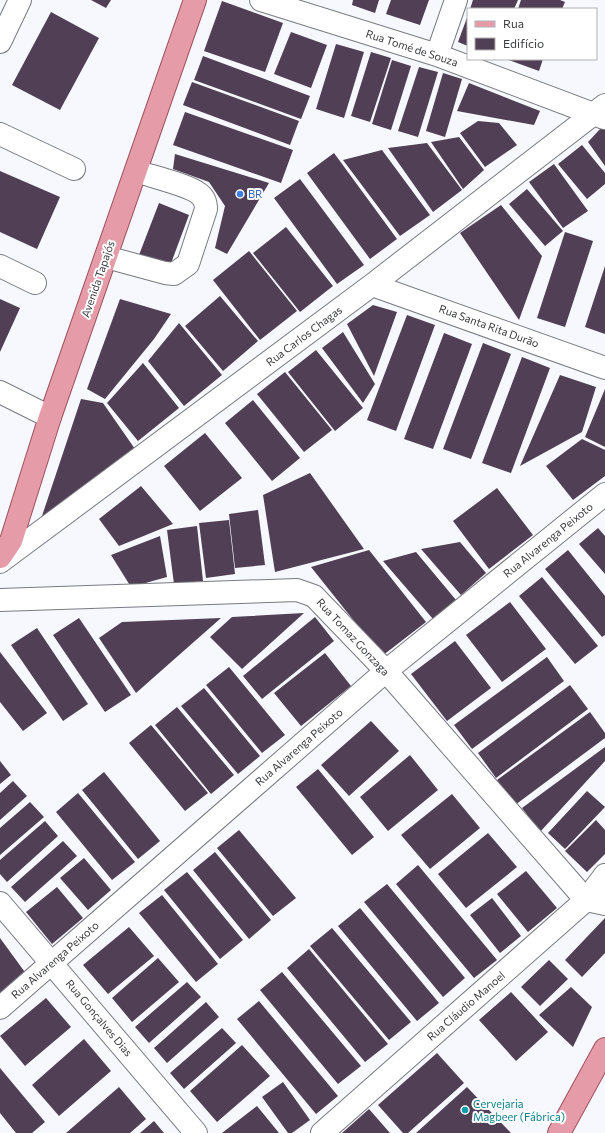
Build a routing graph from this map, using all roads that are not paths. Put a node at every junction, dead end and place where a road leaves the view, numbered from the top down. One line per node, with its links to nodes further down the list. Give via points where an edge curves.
1 (20, 0): 5 (street)
2 (195, 0): 10 (main road, Avenida Tapajós)
3 (261, 0): 6 (street, Rua Tomé de Souza)
4 (456, 0): 6 (street)
5 (0, 42)
6 (438, 55): 7 (street, Rua Tomé de Souza)
7 (601, 113): 14 (street, Rua Carlos Chagas)
8 (0, 134): 9 (street)
9 (74, 169)
10 (136, 171): 11 (main road, Avenida Tapajós); 11 (street, via 190,189 199,193 206,202 188,264 174,274)
11 (106, 257): 17 (main road, Avenida Tapajós)
12 (0, 266): 13 (street)
13 (36, 283)
14 (372, 285): 15 (street, Rua Santa Rita Durão); 20 (street, Rua Carlos Chagas)
15 (605, 368)
16 (0, 392): 17 (street)
17 (50, 417): 19 (main road, Avenida Tapajós, via 11,541)
18 (605, 494): 22 (street, Rua Alvarenga Peixoto)
19 (0, 557)
20 (0, 562)
21 (0, 600): 22 (street, Rua Tomaz Gonzaga, via 298,590 314,596)
22 (386, 672): 24 (street, Rua Tomaz Gonzaga); 26 (street, Rua Alvarenga Peixoto)
23 (605, 875): 24 (street, Rua Cláudio Manoel)
24 (595, 902): 30 (street, Rua Cláudio Manoel)
25 (0, 903): 26 (street, Rua Gonçalves Dias)
26 (52, 963): 27 (street, Rua Alvarenga Peixoto); 29 (street, Rua Gonçalves Dias)
27 (0, 1008)
28 (605, 1049): 31 (main road)
29 (196, 1133)
30 (322, 1133)
31 (559, 1133)

